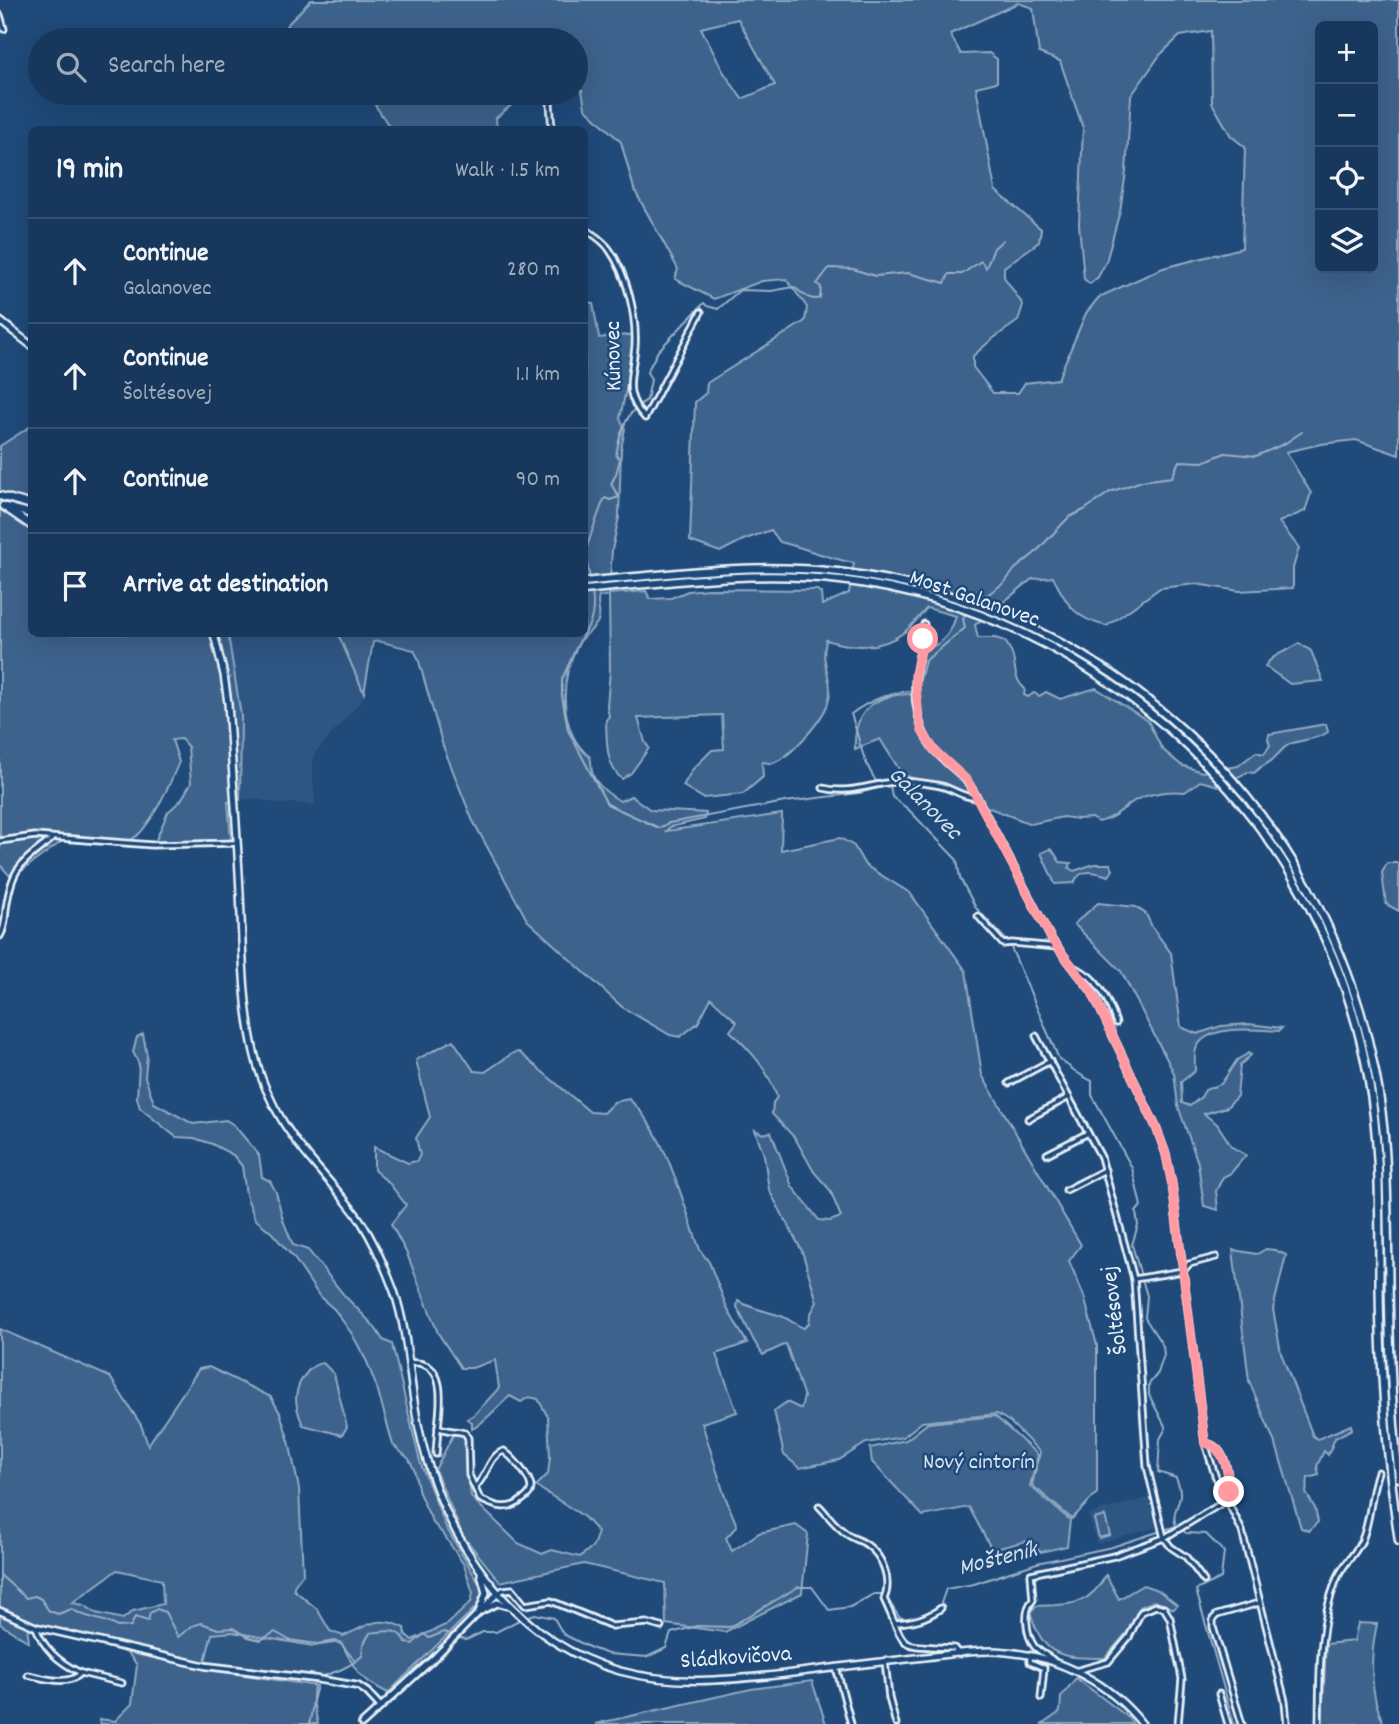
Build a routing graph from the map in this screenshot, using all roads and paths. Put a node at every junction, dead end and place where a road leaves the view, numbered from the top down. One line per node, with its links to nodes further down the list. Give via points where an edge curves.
1 (0, 15): 2 (street)
2 (4, 29)
3 (550, 105): 4 (street)
4 (552, 126)
5 (588, 231): 6 (street, Kúnovec, via 608,247 626,282 635,345 631,396 645,418)
6 (701, 312)
7 (0, 321): 8 (main road)
8 (28, 343)
9 (0, 496): 10 (highway)
10 (28, 504)
11 (1, 505): 12 (highway); 13 (highway)
12 (28, 513)
13 (28, 523)
14 (658, 578): 15 (highway); 16 (highway); 46 (highway, Most Galanovec, via 768,568 815,569 864,575 989,609 1075,650 1132,688 1194,739 1243,791 1286,849 1323,916 1356,996 1371,1048 1386,1160 1391,1380); 51 (highway, Most Galanovec, via 771,576 861,583 985,617 1072,658 1119,688 1186,743 1234,794 1279,854 1317,921 1345,988 1363,1051 1378,1160 1383,1393)
15 (588, 582)
16 (588, 589)
17 (924, 624): 20 (street, via 915,675 922,731)
18 (215, 637): 23 (main road, Sládkovičova, via 228,703)
19 (823, 788): 20 (street, via 854,791 877,783 913,781)
20 (977, 797): 26 (street)
21 (53, 838): 22 (street); 23 (street, via 152,845); 25 (street, via 16,871)
22 (0, 841)
23 (237, 843): 41 (main road, Sládkovičova, via 248,1012 263,1083 278,1116 350,1207 380,1256 397,1300)
24 (978, 916): 26 (street, via 1003,944)
25 (0, 936)
26 (1058, 947): 27 (street)
27 (1073, 967): 28 (street, via 1087,974 1108,998); 39 (street, via 1092,992 1166,1154)
28 (1116, 1023)
29 (1036, 1036): 30 (street, Šoltésovej)
30 (1050, 1061): 31 (street); 32 (street, Šoltésovej)
31 (1009, 1083)
32 (1069, 1097): 33 (street); 34 (street, Šoltésovej)
33 (1028, 1119)
34 (1088, 1133): 35 (street); 36 (street, Šoltésovej)
35 (1047, 1154)
36 (1105, 1170): 37 (street); 40 (street, Šoltésovej)
37 (1066, 1190)
38 (1216, 1257): 39 (street, Šoltésovej)
39 (1183, 1270): 40 (street, Šoltésovej); 43 (street)
40 (1134, 1279): 50 (street, Šoltésovej, via 1147,1466)
41 (408, 1364): 42 (street, via 420,1363 432,1370 440,1383); 52 (main road, Sládkovičova, via 433,1485)
42 (438, 1427): 44 (street); 47 (street, via 465,1433 469,1475)
43 (1205, 1443): 48 (street); 48 (street, via 1215,1446 1223,1457 1229,1483)
44 (436, 1454)
45 (1378, 1472): 83 (street, via 1362,1539 1344,1564 1325,1613)
46 (1399, 1478)
47 (475, 1487): 47 (street, via 480,1499 502,1508 519,1503 531,1487 504,1451 496,1455)
48 (1227, 1500): 50 (street); 55 (street, via 1242,1531)
49 (819, 1506): 60 (street, Sládkovičova, via 847,1534 876,1553 888,1586 884,1599)
50 (1164, 1538): 53 (street); 66 (street, via 1114,1556 1031,1574 1028,1627 1034,1646)
51 (1399, 1541)
52 (480, 1571): 54 (main road, Sládkovičova); 59 (main road, via 486,1593)
53 (1204, 1581)
54 (498, 1593): 56 (main road, Sládkovičova); 59 (street); 62 (street, Sládkovičova, via 512,1589 525,1605 551,1601 612,1626 647,1623)
55 (1260, 1603): 81 (street, via 1213,1619); 82 (street)
56 (512, 1607): 59 (main road, via 497,1603); 67 (main road, Sládkovičova, via 555,1642 590,1660 661,1680 727,1680)
57 (941, 1608): 60 (street, via 911,1622)
58 (0, 1611): 61 (street)
59 (479, 1612): 74 (street)
60 (895, 1623): 63 (street, Sládkovičova, via 905,1644 954,1648)
61 (36, 1627): 69 (street, via 51,1653); 74 (street, via 206,1666 358,1686)
62 (661, 1628)
63 (959, 1654): 64 (main road, Sládkovičova, via 996,1651); 65 (main road, Sládkovičova)
64 (1030, 1656): 66 (main road, Sládkovičova); 73 (street, via 1030,1662 1044,1668)
65 (885, 1661): 67 (main road, Sládkovičova); 77 (street)
66 (1056, 1663): 68 (main road, Sládkovičova)
67 (836, 1667): 76 (street)
68 (1075, 1671): 78 (main road, Sládkovičova, via 1119,1699); 79 (street, via 1108,1661 1129,1637 1141,1612 1164,1608 1182,1679)
69 (81, 1673): 70 (street, via 72,1681); 71 (street)
70 (28, 1675)
71 (122, 1684)
72 (1219, 1694): 80 (street)
73 (1041, 1698)
74 (380, 1706): 75 (street)
75 (362, 1724)
76 (851, 1724)
77 (896, 1724)
78 (1143, 1724)
79 (1178, 1724)
80 (1228, 1724)
81 (1242, 1724)
82 (1287, 1724)
83 (1319, 1724)

